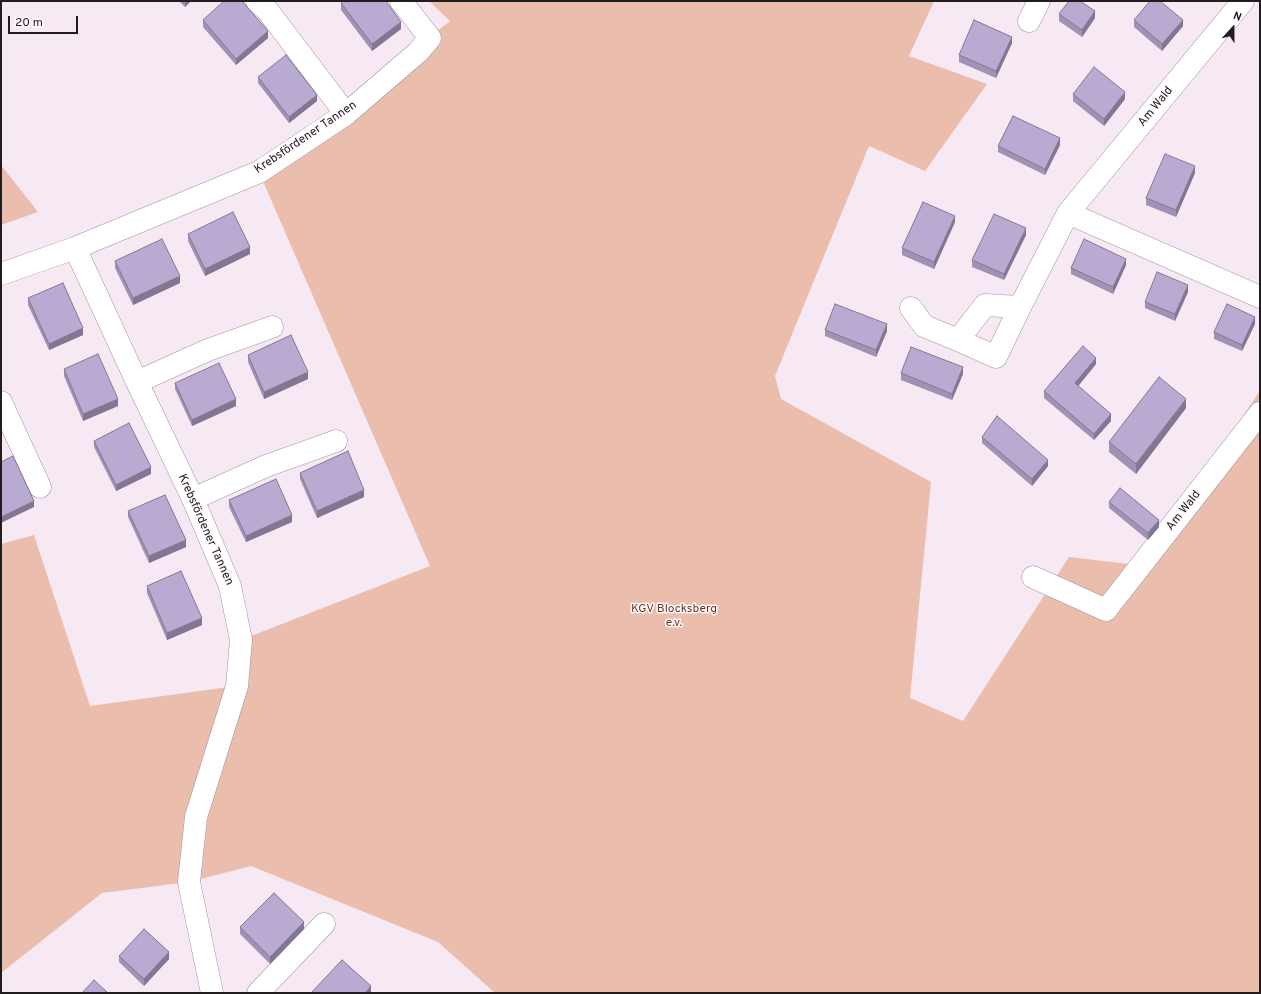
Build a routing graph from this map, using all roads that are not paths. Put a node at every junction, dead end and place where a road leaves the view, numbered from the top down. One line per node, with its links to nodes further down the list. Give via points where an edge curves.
1 (257, 1): 6 (street, via 268,11)
2 (401, 1): 6 (street, Krebsfördener Tannen, via 430,38 418,52)
3 (1039, 1): 5 (street)
4 (1243, 1): 7 (street, Am Wald)
5 (1029, 21)
6 (346, 114): 8 (street, Krebsfördener Tannen, via 259,172)
7 (1068, 213): 10 (street); 11 (street, Am Wald)
8 (75, 248): 9 (street, Krebsfördener Tannen); 15 (street, Krebsfördener Tannen)
9 (1, 274)
10 (1260, 297)
11 (1020, 307): 14 (street, via 985,305); 14 (street, Am Wald, via 996,357)
12 (911, 308): 14 (street, Am Wald, via 924,326)
13 (272, 327): 15 (street, via 208,350)
14 (958, 340)
15 (137, 382): 20 (street, Krebsfördener Tannen)
16 (1, 402): 19 (street)
17 (1260, 413): 21 (street, Am Wald, via 1106,610)
18 (336, 441): 20 (street, via 266,466)
19 (40, 487)
20 (193, 499): 23 (street, Krebsfördener Tannen, via 230,586 241,640 236,686 196,817 189,882)
21 (1033, 577)
22 (324, 924): 24 (street)
23 (212, 993)
24 (258, 993)

